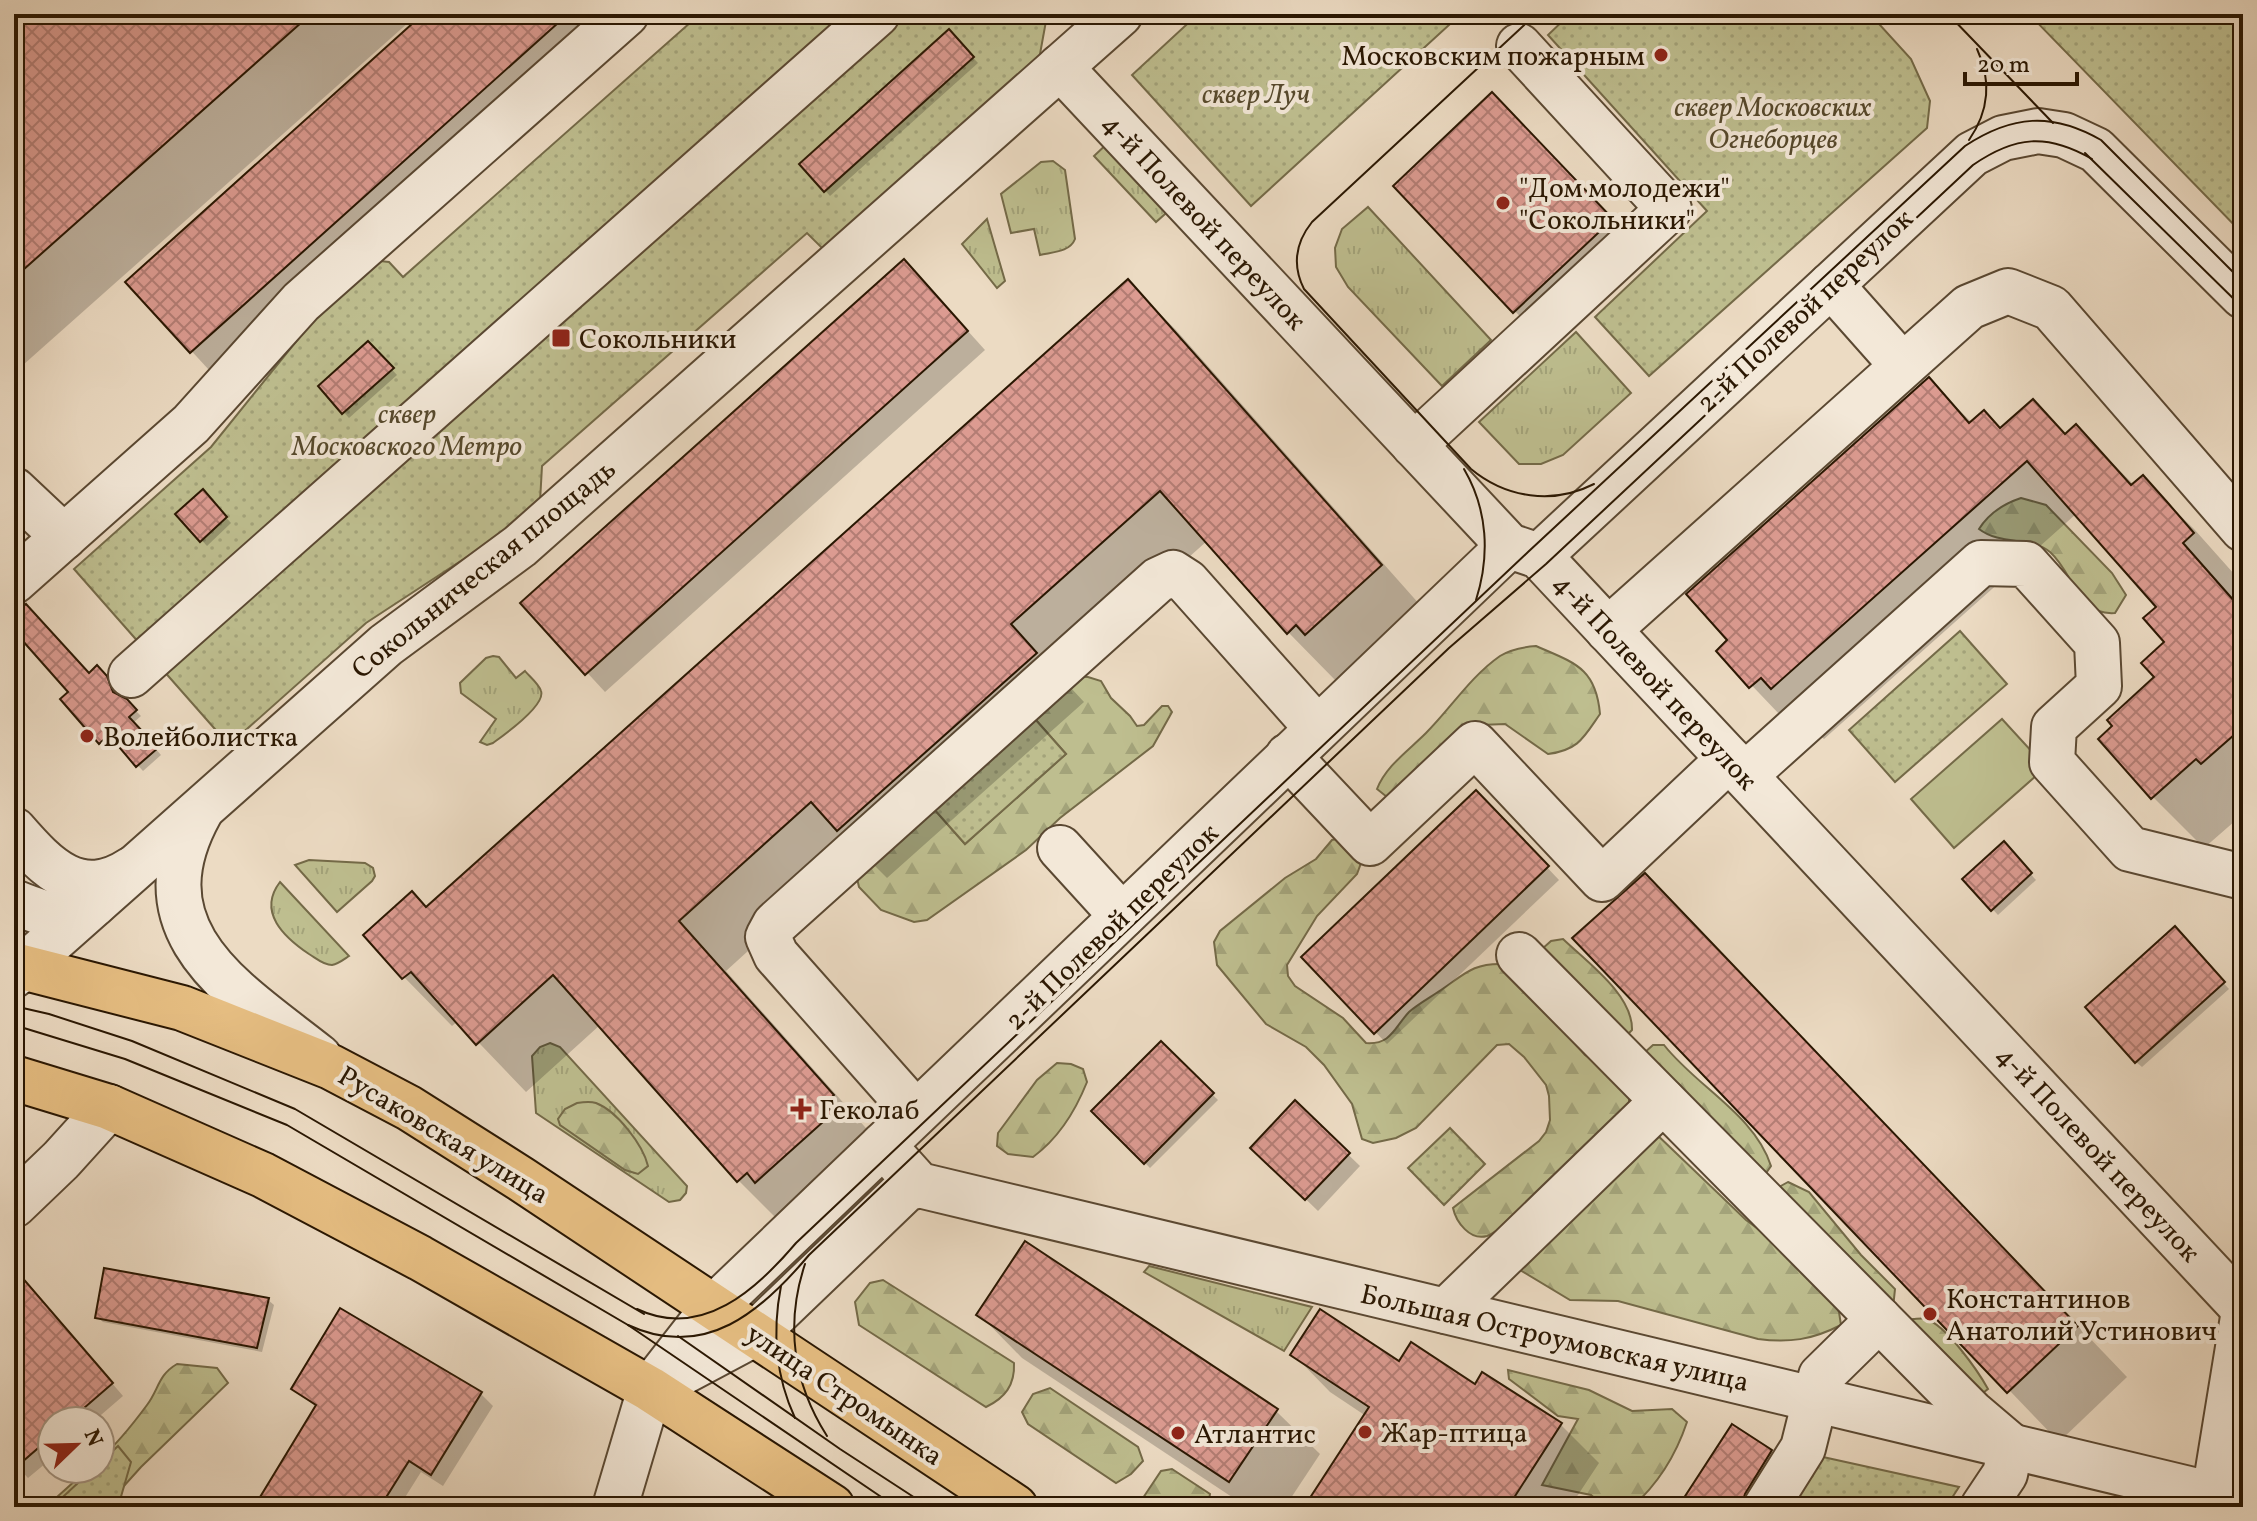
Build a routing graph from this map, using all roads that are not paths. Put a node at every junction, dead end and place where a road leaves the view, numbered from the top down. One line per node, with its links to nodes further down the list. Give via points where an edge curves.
1 (626, 14): 12 (street, via 301,302 191,424)
2 (877, 14): 16 (street)
3 (1120, 14): 5 (street, Сокольническая площадь)
4 (1519, 46): 9 (street, via 1669,209)
5 (1060, 67): 9 (street, 4-й Полевой переулок); 19 (street, Сокольническая площадь, via 520,546 386,645)
6 (1831, 285): 7 (street, 2-й Полевой переулок, via 1972,154 2021,132 2038,131 2064,135 2096,150); 8 (street); 13 (street, 2-й Полевой переулок)
7 (2243, 296)
8 (1902, 365): 11 (street, via 1969,307 2008,291 2051,308); 15 (street)
9 (1414, 445): 13 (street, 4-й Полевой переулок)
10 (14, 490): 12 (street)
11 (2243, 529)
12 (64, 537): 14 (street)
13 (1524, 551): 15 (street, 4-й Полевой переулок); 17 (street, 2-й Полевой переулок)
14 (14, 581)
15 (1608, 630): 18 (street, 4-й Полевой переулок)
16 (131, 675)
17 (1303, 742): 18 (street, via 1370,843 1475,744 1602,879); 26 (street, 2-й Полевой переулок); 33 (street, via 1187,582 1173,573 1158,580 775,924 768,937 776,955)
18 (1737, 767): 23 (street, via 1981,563 2026,564 2097,643 2099,686 2054,727 2052,762 2130,849); 38 (street, 4-й Полевой переулок)
19 (204, 807): 22 (street, Сокольническая площадь); 29 (street, via 188,835 180,866 182,913 193,943 224,981)
20 (14, 830): 22 (street, via 50,869 73,880 99,882)
21 (1060, 848): 26 (street)
22 (134, 868): 25 (street, Сокольническая площадь)
23 (2243, 877)
24 (14, 902): 25 (street, via 61,916)
25 (94, 904): 28 (street, Сокольническая площадь)
26 (1122, 916): 33 (street, 2-й Полевой переулок)
27 (1519, 955): 31 (street)
28 (17, 969): 29 (main road, Русаковская улица, via 182,1008)
29 (331, 1067): 37 (main road, Русаковская улица, via 470,1145)
30 (14, 1078): 32 (main road)
31 (1663, 1101): 39 (street); 41 (street)
32 (109, 1107): 36 (street); 43 (main road, via 263,1175)
33 (916, 1113): 34 (street, 2-й Полевой переулок)
34 (883, 1145): 35 (street); 37 (street, 2-й Полевой переулок)
35 (919, 1185): 39 (street, Большая Остроумовская улица); 42 (street, via 906,1189)
36 (14, 1205)
37 (714, 1307): 42 (main road, улица Стромынка); 43 (street, 2-й Полевой переулок)
38 (2243, 1308)
39 (1446, 1311): 44 (street, Большая Остроумовская улица)
40 (2243, 1317): 46 (street)
41 (1879, 1319): 44 (street, via 1821,1376); 45 (street)
42 (756, 1333): 43 (street); 49 (main road, улица Стромынка)
43 (650, 1389): 47 (street); 48 (main road)
44 (1814, 1399): 45 (street, Большая Остроумовская улица); 50 (street, via 1803,1448)
45 (2011, 1446): 46 (street, Большая Остроумовская улица); 51 (street, via 2005,1474)
46 (2223, 1501)
47 (615, 1507)
48 (832, 1507)
49 (1015, 1507)
50 (1766, 1507)
51 (1983, 1507)

